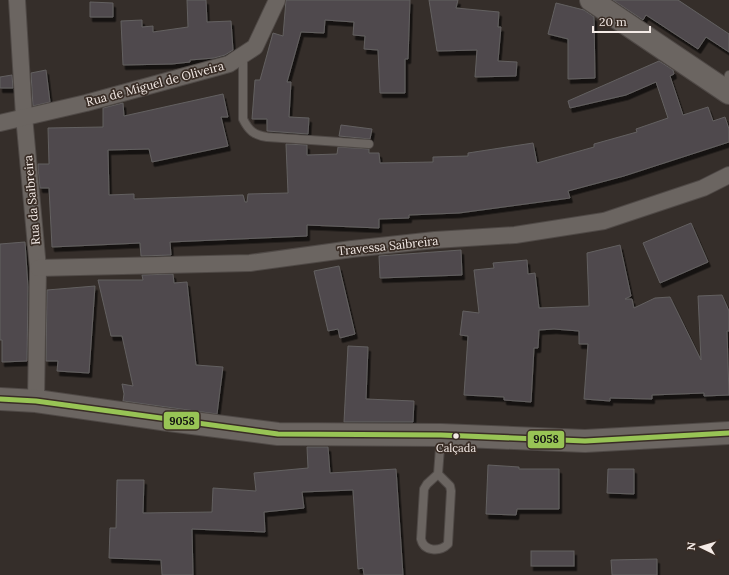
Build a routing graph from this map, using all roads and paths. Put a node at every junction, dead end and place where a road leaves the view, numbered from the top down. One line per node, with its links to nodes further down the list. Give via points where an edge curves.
1 (17, 0): 6 (street, Rua da Saibreira)
2 (277, 0): 4 (street, Rua de Miguel de Oliveira, via 255,47)
3 (591, 0): 5 (main road)
4 (244, 54): 6 (street, Rua de Miguel de Oliveira, via 229,64 86,103); 8 (lane, via 243,119 254,135 266,138)
5 (727, 86)
6 (24, 116): 7 (street, Rua de Miguel de Oliveira); 10 (street, Rua da Saibreira)
7 (0, 123)
8 (369, 144)
9 (729, 175): 10 (street, Travessa Saibreira, via 704,188 604,221 515,235 434,240 250,263)
10 (38, 268): 12 (street, Rua da Saibreira)
11 (0, 399): 12 (main road)
12 (36, 401): 14 (main road, via 278,434)
13 (729, 432): 14 (main road, via 585,441)
14 (441, 435): 15 (lane)
15 (438, 474): 15 (lane, via 424,489 421,539 426,547 437,550 448,544 451,497 450,486)

